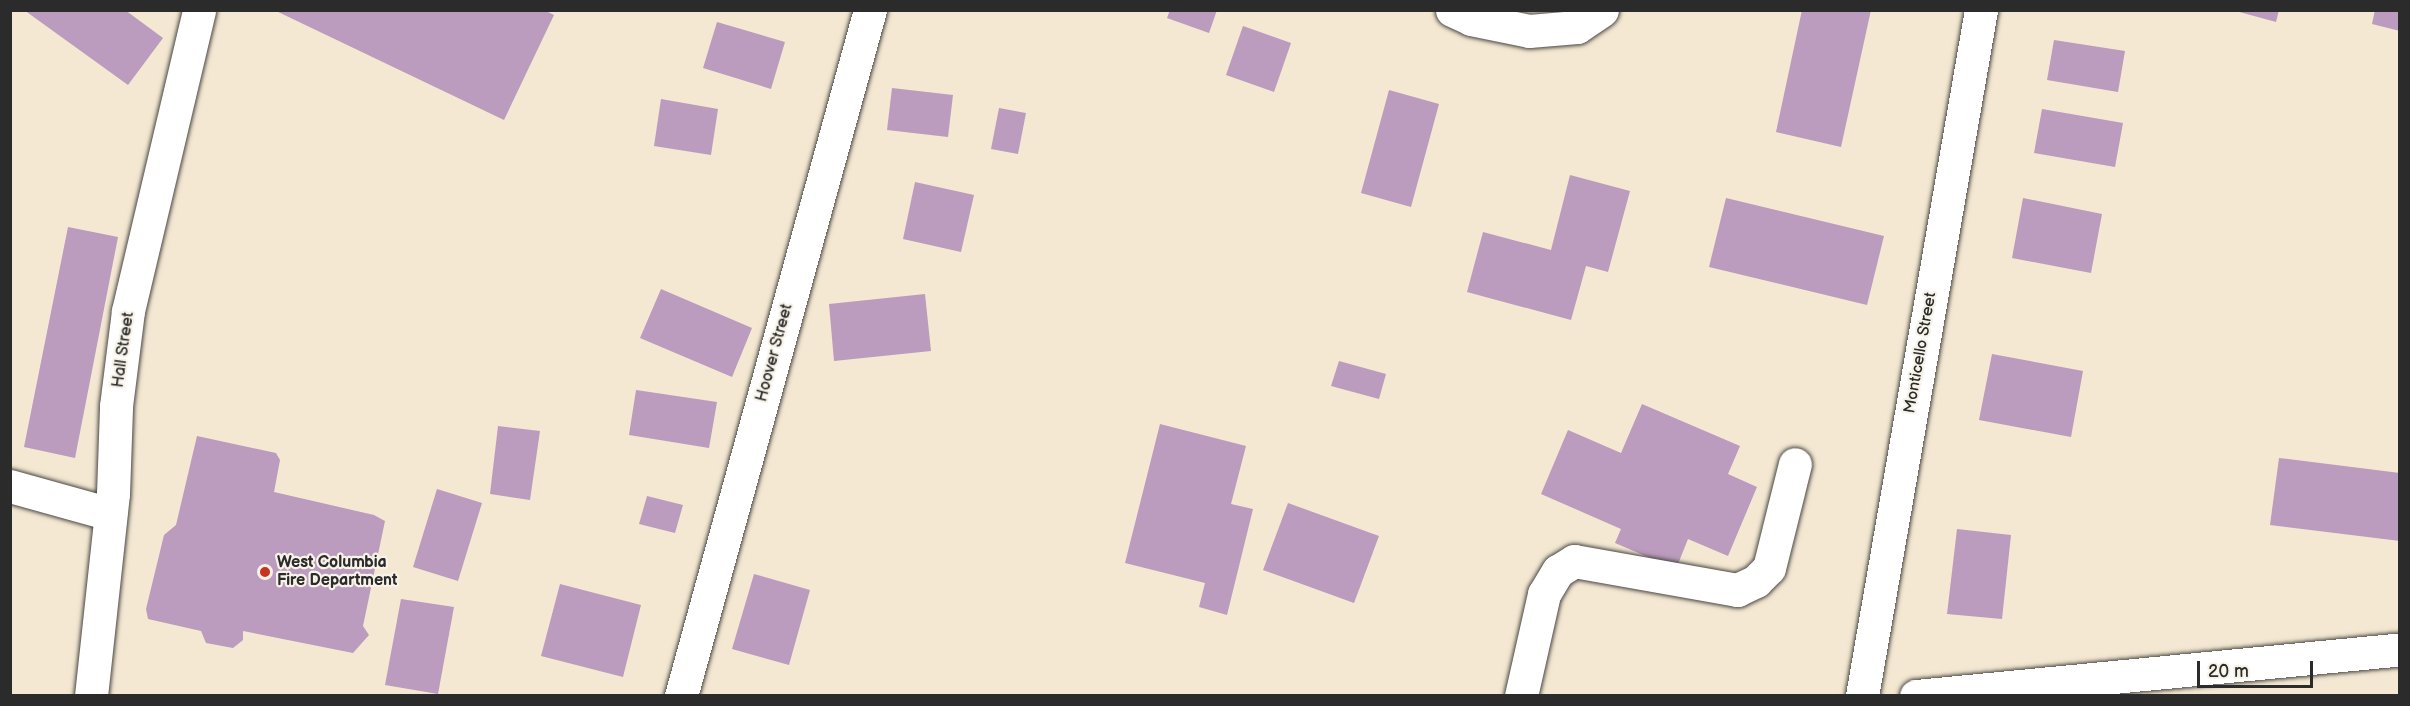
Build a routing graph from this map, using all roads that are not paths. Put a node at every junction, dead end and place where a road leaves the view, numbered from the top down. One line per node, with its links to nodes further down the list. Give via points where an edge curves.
1 (199, 10): 8 (street, Hall Street, via 128,311 116,406)
2 (870, 10): 11 (street, Hoover Street)
3 (1452, 10): 4 (street, via 1471,19 1529,31 1577,27)
4 (1602, 10)
5 (1981, 10): 13 (street, Monticello Street)
6 (1795, 464): 12 (street, via 1769,568 1756,581 1737,590 1574,561 1558,571 1544,594)
7 (10, 486): 8 (street)
8 (110, 514): 10 (street, Hall Street)
9 (2400, 649): 14 (street)
10 (91, 696)
11 (681, 696)
12 (1521, 696)
13 (1862, 696)
14 (1916, 696)

